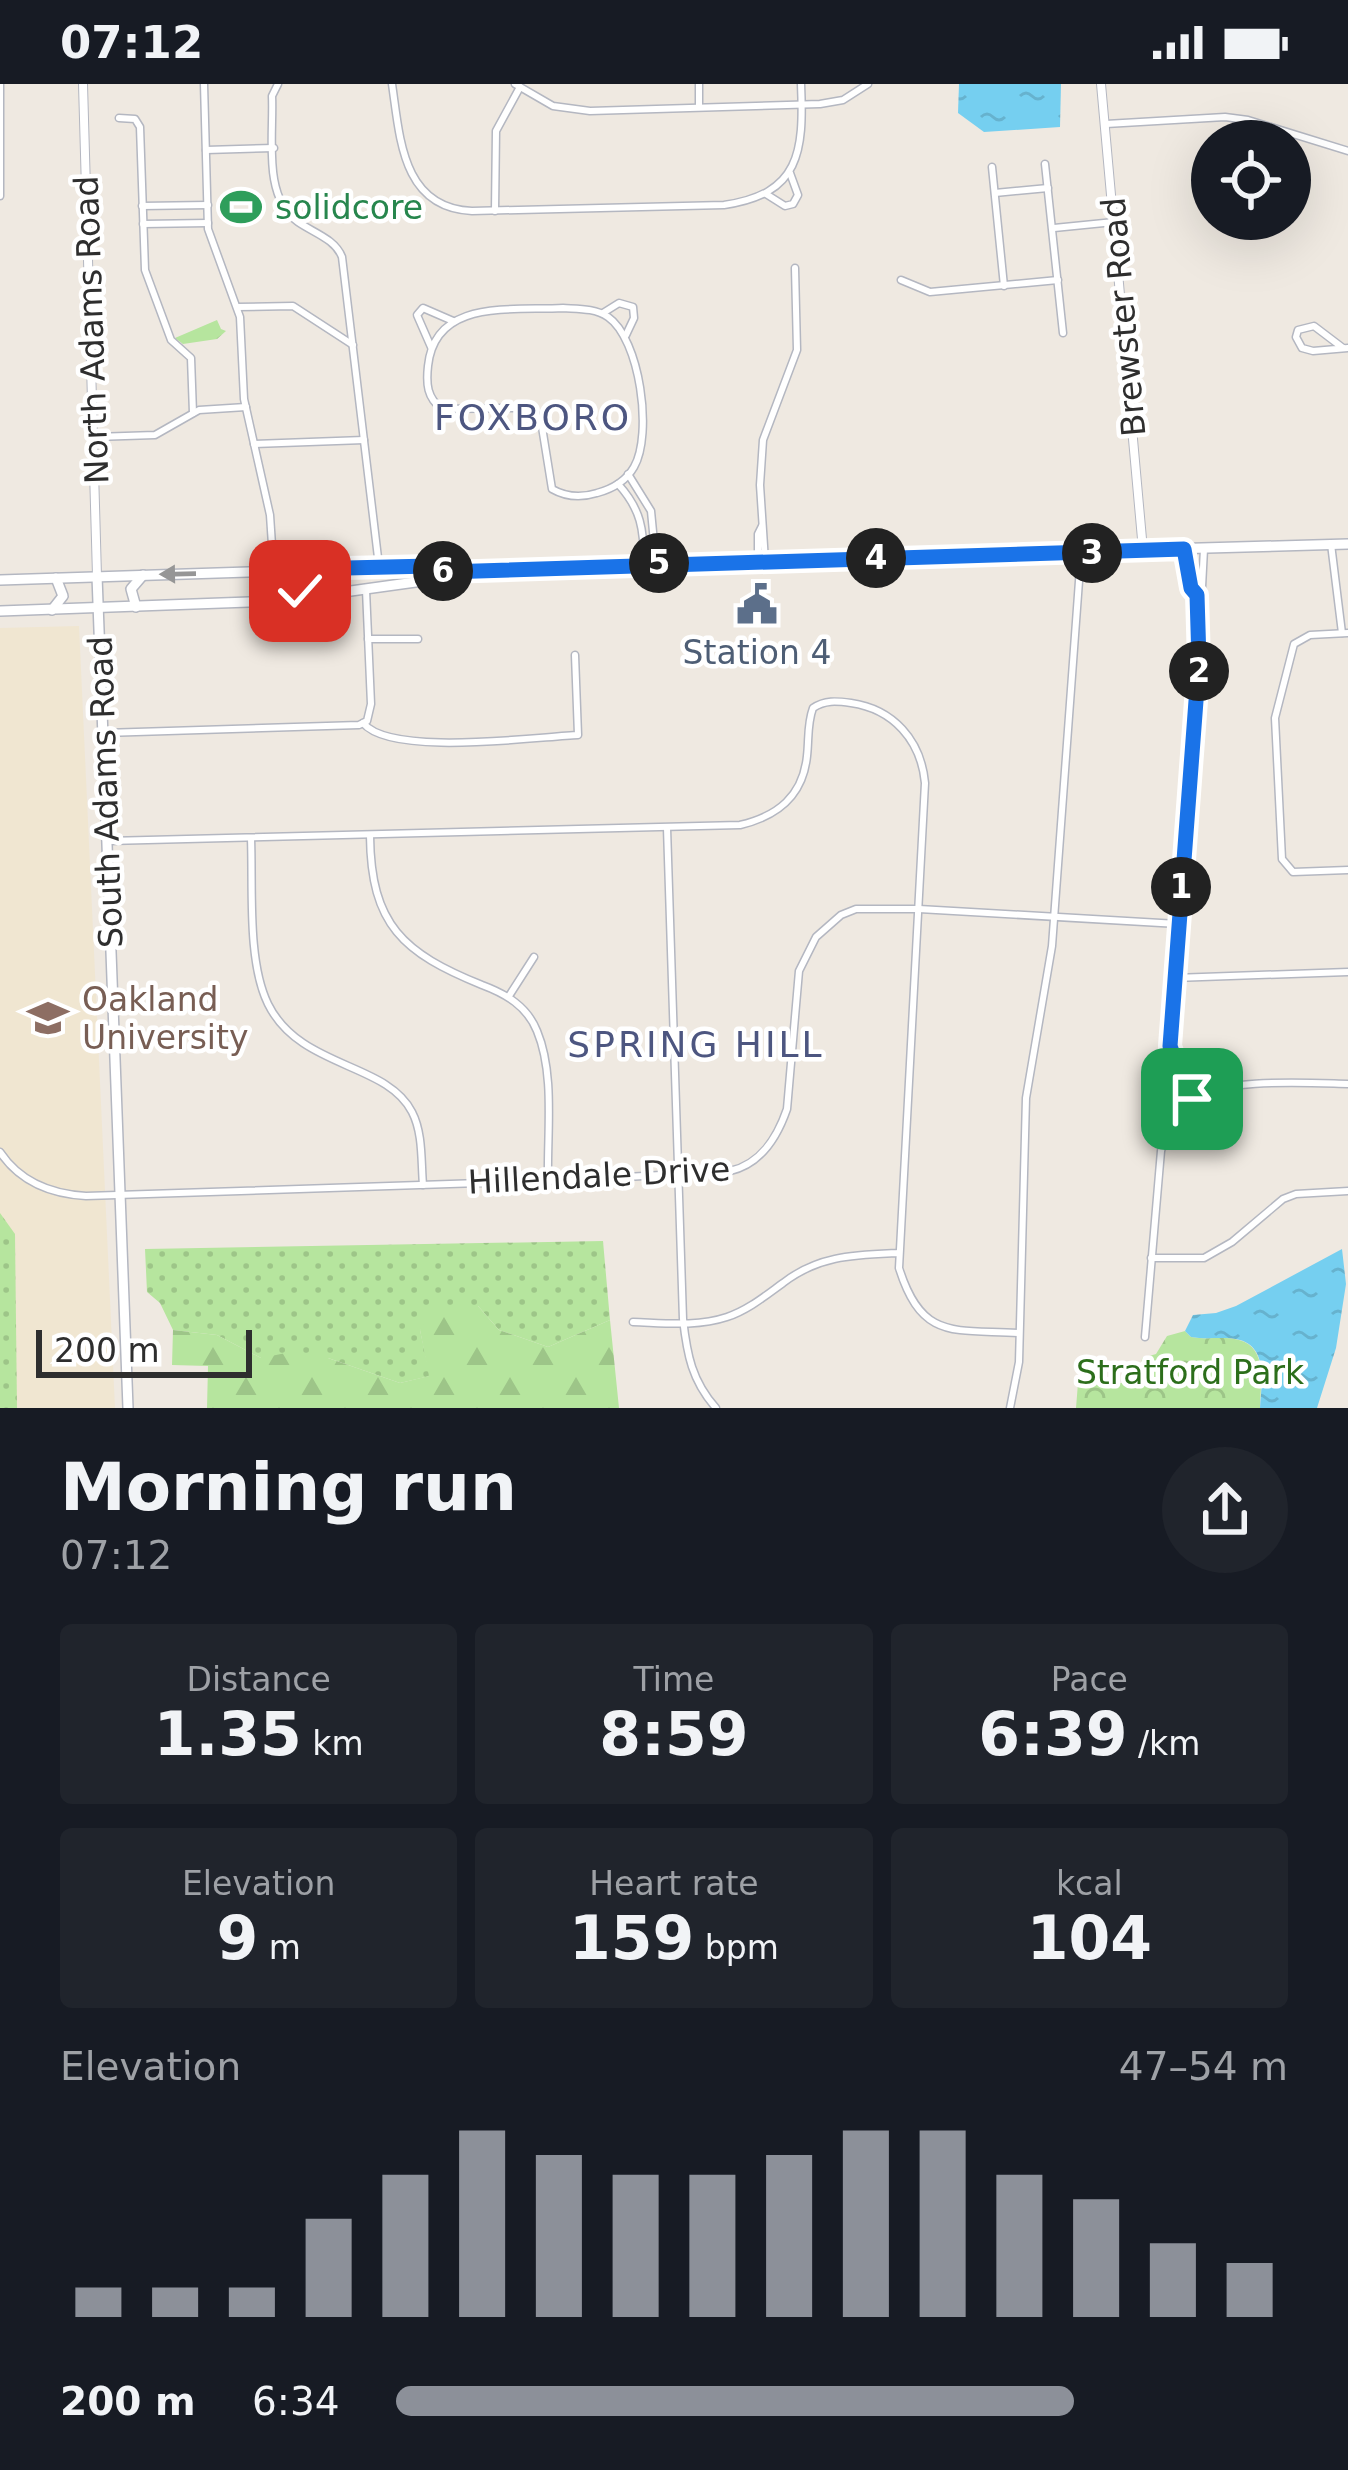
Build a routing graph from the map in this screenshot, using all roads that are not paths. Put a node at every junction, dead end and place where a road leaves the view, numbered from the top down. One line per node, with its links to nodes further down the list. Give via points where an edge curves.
1 (0, 84): 24 (street)
2 (83, 84): 46 (street, North Adams Road)
3 (204, 84): 16 (street)
4 (278, 84): 15 (street)
5 (392, 84): 27 (street, via 401,153 426,196 461,211)
6 (699, 84): 12 (street)
7 (801, 84): 11 (street)
8 (868, 84): 11 (street, via 843,100)
9 (1101, 84): 14 (street, Brewster Road)
10 (518, 86): 12 (street, via 568,110); 27 (street, via 496,131)
11 (802, 104): 12 (street); 20 (street)
12 (699, 107)
13 (119, 118): 26 (street, via 135,118 140,127)
14 (1106, 124): 17 (street, via 1225,117); 28 (street, Brewster Road)
15 (274, 148): 16 (street); 41 (street, via 281,207 341,253)
16 (206, 150): 25 (street)
17 (1348, 151)
18 (1045, 164): 21 (street)
19 (992, 167): 22 (street)
20 (790, 173): 23 (street); 23 (street, via 793,203)
21 (1048, 188): 22 (street); 31 (street)
22 (995, 193): 35 (street)
23 (766, 194): 27 (street, via 724,205)
24 (0, 196)
25 (208, 205): 26 (street); 29 (street)
26 (142, 206): 30 (street)
27 (495, 211)
28 (1114, 222): 31 (street); 56 (street, Brewster Road)
29 (208, 223): 30 (street); 36 (street)
30 (143, 224): 45 (street, via 151,290 171,340 190,358)
31 (1054, 228): 34 (street)
32 (795, 268): 58 (street, via 797,350 764,433)
33 (901, 280): 35 (street, via 930,292)
34 (1058, 280): 35 (street); 39 (street)
35 (1004, 286)
36 (237, 307): 41 (street, via 293,306); 44 (street)
37 (603, 313): 38 (street, via 481,311); 40 (street); 40 (street, via 619,303 633,307)
38 (454, 321): 42 (street); 42 (street, via 423,308 417,315)
39 (1063, 333)
40 (626, 335): 49 (street, via 643,437)
41 (352, 345): 47 (street)
42 (431, 347): 50 (street, via 427,380 438,408 530,410 542,427 551,489 589,496)
43 (1345, 348): 43 (street, via 1313,326 1298,330 1302,348)
44 (246, 407): 45 (street); 48 (street)
45 (193, 413): 46 (street, via 155,435)
46 (95, 437): 66 (street, North Adams Road)
47 (364, 440): 48 (street); 60 (street)
48 (254, 443): 53 (street)
49 (628, 474): 50 (street); 59 (street, via 651,511)
50 (619, 484): 59 (street, via 643,524)
51 (1331, 544): 52 (main road); 55 (main road); 77 (street)
52 (1348, 544)
53 (272, 545): 62 (street); 63 (street)
54 (1184, 549): 55 (main road); 56 (main road); 71 (street)
55 (1204, 549): 71 (street)
56 (1143, 550): 57 (main road)
57 (1081, 554): 58 (main road); 89 (street)
58 (762, 561): 59 (main road)
59 (650, 563): 64 (main road)
60 (379, 567): 61 (main road); 62 (main road)
61 (392, 567): 64 (main road); 69 (main road)
62 (301, 570): 63 (main road); 72 (main road, via 306,585)
63 (260, 572): 65 (main road, one-way to 65)
64 (446, 572): 69 (main road)
65 (143, 575): 66 (main road); 73 (main road, via 131,589)
66 (97, 576): 67 (main road); 74 (main road, South Adams Road)
67 (56, 578): 68 (main road); 75 (main road, via 64,596)
68 (0, 580)
69 (390, 586): 70 (main road)
70 (366, 590): 72 (main road); 78 (street)
71 (1197, 595): 90 (street)
72 (286, 600): 73 (main road)
73 (136, 607): 74 (main road)
74 (98, 608): 75 (main road); 82 (main road, South Adams Road)
75 (52, 610): 76 (main road)
76 (0, 611)
77 (1345, 633): 87 (street, via 1310,634 1294,644 1275,730 1282,860 1293,872)
78 (368, 638): 79 (street); 81 (street, via 371,704)
79 (418, 639)
80 (574, 655): 81 (street, via 578,735 422,741 374,733)
81 (364, 723): 82 (street)
82 (104, 733): 86 (main road, South Adams Road)
83 (667, 827): 84 (street); 88 (street, via 766,819 804,776 813,708 872,707 912,740 925,783); 98 (street)
84 (370, 836): 85 (street); 94 (street, via 379,904 394,932 419,956)
85 (251, 839): 86 (street); 100 (street, via 257,965 269,1007 310,1051 391,1088 406,1103)
86 (108, 842): 102 (main road, South Adams Road)
87 (1348, 870)
88 (919, 909): 89 (street, Hillendale Drive); 98 (street, Hillendale Drive, via 856,909 824,929 799,971 787,1109 771,1144 744,1168); 103 (street)
89 (1054, 917): 90 (street, Hillendale Drive); 107 (street, via 1026,1098)
90 (1178, 924): 93 (street)
91 (534, 957): 94 (street)
92 (1348, 973): 93 (street)
93 (1174, 978): 96 (street, via 1170,1046)
94 (508, 996): 99 (street, via 531,1020 545,1057)
95 (1348, 1084): 96 (street, via 1225,1088)
96 (1192, 1099): 104 (street, via 1167,1129 1161,1151)
97 (0, 1152): 102 (street, Hillendale Drive, via 50,1191)
98 (679, 1174): 99 (street, Hillendale Drive); 106 (street)
99 (548, 1180): 100 (street, Hillendale Drive)
100 (423, 1184): 102 (street, Hillendale Drive)
101 (1348, 1190): 104 (street, via 1283,1199 1204,1258)
102 (119, 1196): 109 (main road, South Adams Road)
103 (898, 1253): 106 (street, via 832,1257 735,1314); 107 (street, via 906,1291 924,1318)
104 (1151, 1258): 108 (street)
105 (634, 1322): 106 (street)
106 (684, 1324): 110 (street, via 689,1366)
107 (1019, 1333): 111 (street)
108 (1145, 1337)
109 (128, 1408)
110 (716, 1408)
111 (1010, 1408)

